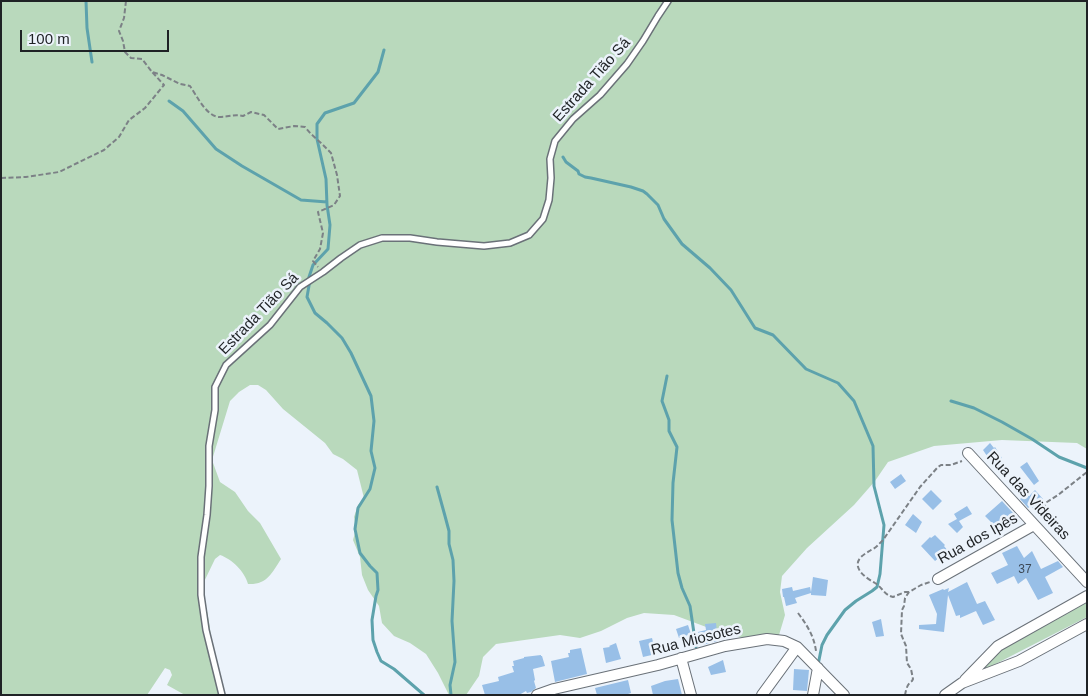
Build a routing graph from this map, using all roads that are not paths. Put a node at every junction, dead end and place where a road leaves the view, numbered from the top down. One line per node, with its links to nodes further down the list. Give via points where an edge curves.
1 (668, 1): 12 (lane, Estrada Tião Sá, via 627,64 555,142 550,159 549,200 543,219 529,235 510,243 484,246 410,238 382,238 360,245 300,287 270,324 226,365 215,387 207,515 201,557 201,595 206,630)
2 (969, 455): 3 (street, Rua das Videiras)
3 (1030, 521): 4 (street, Rua dos Ipês); 5 (street, Rua das Videiras)
4 (938, 579)
5 (1087, 582)
6 (1087, 596): 11 (street, via 998,646)
7 (1087, 624): 11 (street, via 1019,661)
8 (797, 647): 9 (street, Rua Miosotes, via 767,639); 10 (street, Rua Miosotes); 15 (street)
9 (681, 658): 13 (street, Rua Miosotes); 14 (street)
10 (816, 666): 16 (street); 17 (street, Rua Miosotes)
11 (962, 683): 18 (street)
12 (222, 695)
13 (537, 695)
14 (690, 695)
15 (762, 695)
16 (813, 695)
17 (844, 695)
18 (946, 695)

